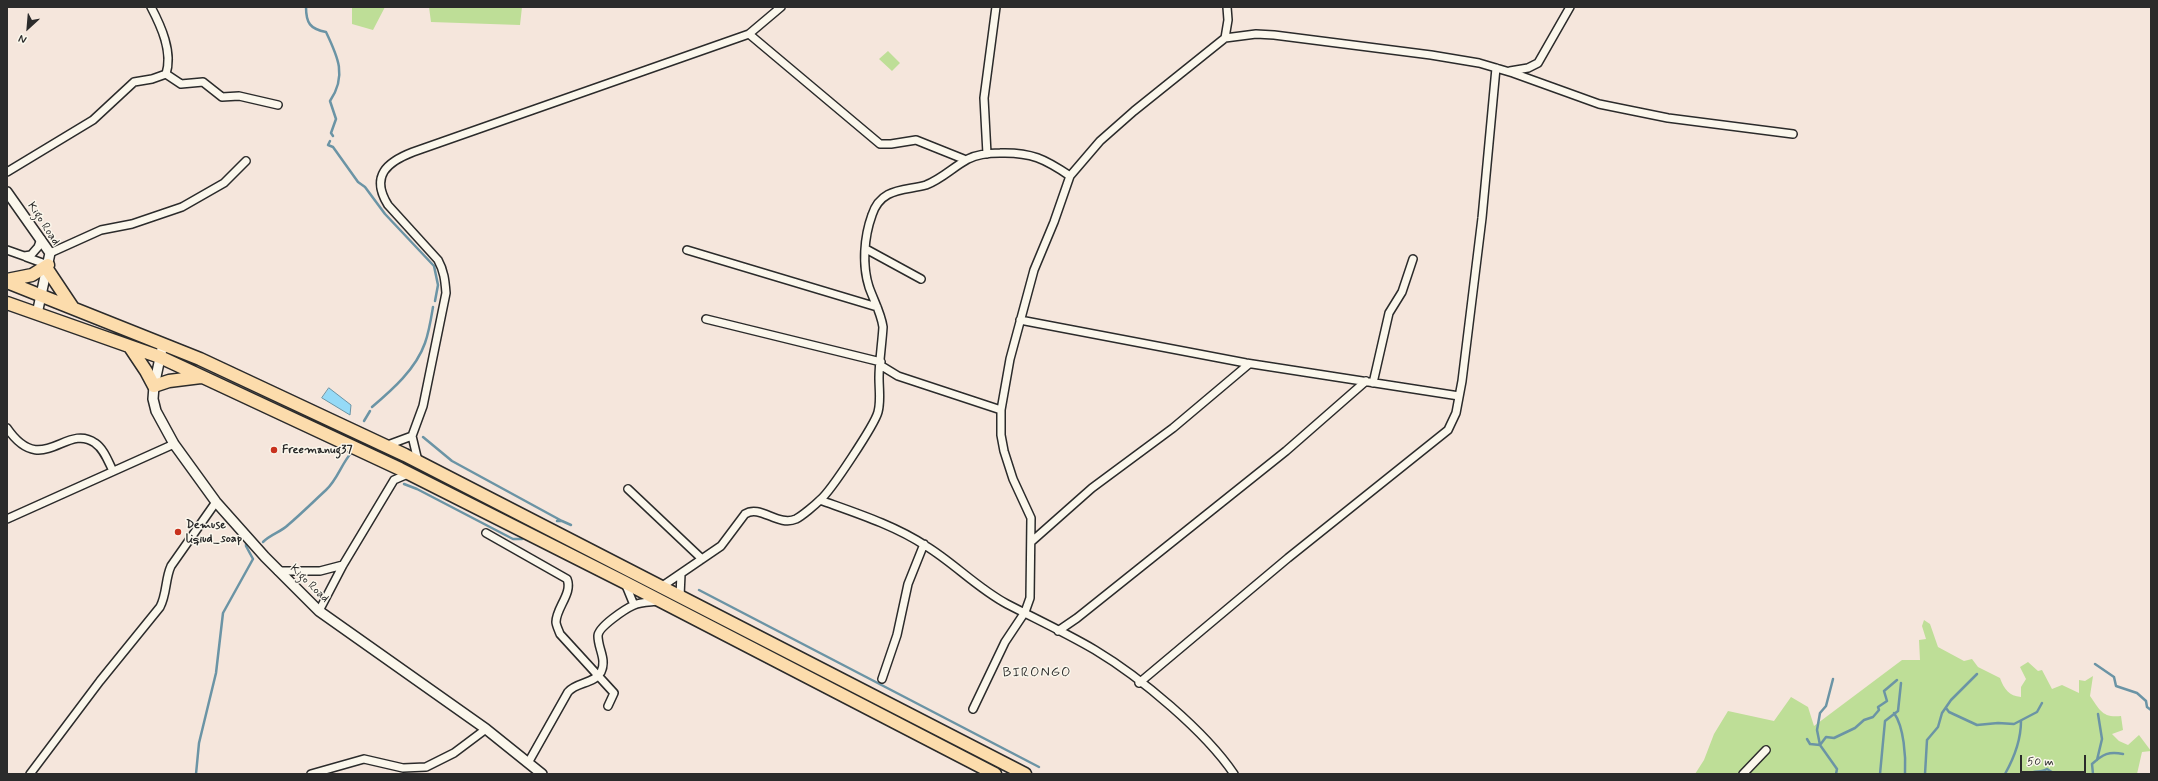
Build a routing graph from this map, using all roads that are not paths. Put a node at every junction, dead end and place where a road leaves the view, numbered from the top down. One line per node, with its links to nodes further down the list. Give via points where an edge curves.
1 (151, 7): 10 (street, via 164,36)
2 (781, 7): 6 (street)
3 (996, 7): 13 (street, via 984,98)
4 (1227, 7): 7 (street)
5 (1570, 7): 9 (street, via 1538,63 1528,68)
6 (749, 34): 14 (street, via 880,144 916,140); 47 (street, via 413,152 396,159 388,166 380,186 382,196 438,260 444,271 445,280 446,293 423,406)
7 (1225, 38): 8 (street, via 1256,34 1274,35 1431,55); 17 (street, via 1100,141)
8 (1496, 68): 9 (street); 44 (street, via 1482,218)
9 (1508, 71): 12 (street, via 1599,104 1668,118)
10 (166, 74): 11 (street, via 180,84 203,82 222,97 239,96); 16 (street, via 134,82 93,120)
11 (278, 105)
12 (1793, 134)
13 (987, 154): 14 (street); 17 (street, via 1023,153 1040,158)
14 (966, 160): 20 (street, via 936,181 897,190 882,200 872,215)
15 (246, 161): 23 (street, via 224,183 182,207 132,224 101,230)
16 (7, 172)
17 (1070, 176): 35 (street, via 1034,270)
18 (7, 192): 19 (street, Kigo Road)
19 (41, 239): 23 (street, Kigo Road); 24 (street, via 32,255)
20 (866, 249): 27 (street); 31 (street, via 866,274)
21 (7, 250): 24 (street)
22 (687, 250): 31 (street)
23 (50, 252): 26 (street, Kigo Road)
24 (24, 256): 26 (street)
25 (1413, 259): 42 (street, via 1402,292 1389,313)
26 (47, 267): 28 (highway, via 32,276); 29 (street, Kigo Road); 32 (highway)
27 (921, 279)
28 (7, 281): 29 (highway)
29 (42, 296): 32 (highway); 33 (street, Kigo Road)
30 (7, 303): 33 (highway)
31 (877, 307): 39 (street, via 883,327)
32 (73, 308): 36 (highway)
33 (38, 314): 37 (highway)
34 (706, 319): 39 (street)
35 (1020, 320): 40 (street); 45 (street)
36 (163, 344): 38 (street, Kigo Road); 49 (highway)
37 (130, 347): 38 (highway); 43 (highway)
38 (160, 357): 41 (highway); 43 (street, Kigo Road)
39 (880, 363): 45 (street, via 898,376); 56 (street, via 880,402 874,422)
40 (1249, 364): 42 (street); 60 (street, via 1173,428 1092,488)
41 (203, 376): 43 (highway); 51 (highway)
42 (1370, 382): 44 (street); 73 (street)
43 (154, 386): 48 (street, Kigo Road, via 153,399 156,411)
44 (1459, 396): 76 (street, via 1456,413 1448,430 1288,558)
45 (1001, 410): 60 (street, via 1004,451 1013,479 1032,518)
46 (7, 428): 52 (street, via 16,440 35,451 75,440 91,441 100,447)
47 (412, 436): 49 (street); 50 (street)
48 (174, 444): 52 (street); 57 (street, Kigo Road)
49 (385, 446): 50 (highway)
50 (418, 461): 67 (highway)
51 (391, 464): 53 (highway); 54 (street)
52 (113, 471): 58 (street)
53 (410, 473): 54 (street); 66 (highway)
54 (394, 480): 63 (street)
55 (628, 489): 62 (street)
56 (820, 500): 61 (street); 62 (street, via 796,519 776,519 757,510 750,511 745,514 725,542)
57 (216, 502): 64 (street, Kigo Road); 82 (street, via 171,566 164,600 160,607 100,680)
58 (7, 519)
59 (486, 533): 74 (street, via 567,579 569,583 566,595 556,622 560,634)
60 (1031, 542): 72 (street, via 1030,598)
61 (924, 544): 72 (street, via 983,589 1006,604); 75 (street, via 908,584 898,635)
62 (702, 559): 65 (street)
63 (343, 565): 64 (street, via 320,571); 71 (street)
64 (278, 571): 71 (street, Kigo Road)
65 (681, 574): 67 (street); 68 (street)
66 (624, 582): 69 (highway); 70 (street)
67 (661, 587): 68 (highway)
68 (680, 596): 86 (highway)
69 (660, 600): 70 (street); 85 (highway)
70 (634, 605): 74 (street, via 605,624 599,631 598,640 604,664)
71 (320, 611): 79 (street, Kigo Road)
72 (1025, 612): 73 (street); 78 (street, via 1010,632)
73 (1058, 631): 76 (street, via 1094,650)
74 (597, 676): 77 (street, via 614,693); 81 (street, via 571,688)
75 (882, 679)
76 (1139, 683): 87 (street, via 1212,745)
77 (608, 706)
78 (973, 709)
79 (486, 729): 81 (street, Kigo Road); 83 (street, via 454,753 426,767 403,768 364,758)
80 (1766, 750): 88 (street)
81 (528, 764): 84 (street, Kigo Road)
82 (30, 774)
83 (311, 774)
84 (542, 774)
85 (995, 774)
86 (1026, 774)
87 (1234, 774)
88 (1743, 774)

